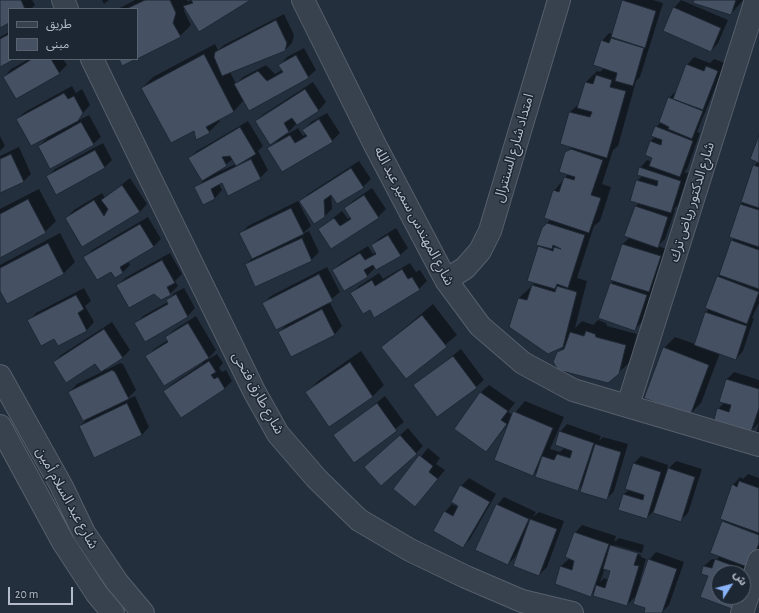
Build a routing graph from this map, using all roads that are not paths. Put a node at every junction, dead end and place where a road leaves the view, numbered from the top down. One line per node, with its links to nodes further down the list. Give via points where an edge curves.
1 (302, 0): 5 (street, شارع المهندس سمير عبد الله)
2 (559, 0): 5 (street, امتداد شارع السنترال, via 490,231 480,251 465,268)
3 (756, 0): 7 (street, شارع الدكتور رياض ترك)
4 (92, 60): 13 (street, شارع طارق فتحى, via 254,391 278,434 317,480 359,520 410,550 522,601)
5 (446, 280): 7 (street, شارع المهندس سمير عبد الله, via 480,326 523,363 573,390)
6 (0, 376): 12 (street, شارع عبد السلام أمين, via 62,487 84,533 117,582)
7 (628, 405): 9 (street, شارع المهندس سمير عبد الله)
8 (0, 426): 11 (street, شارع عبد السلام أمين, via 63,542)
9 (759, 445)
10 (759, 561): 14 (street)
11 (112, 613)
12 (143, 613)
13 (572, 613)
14 (742, 613)

